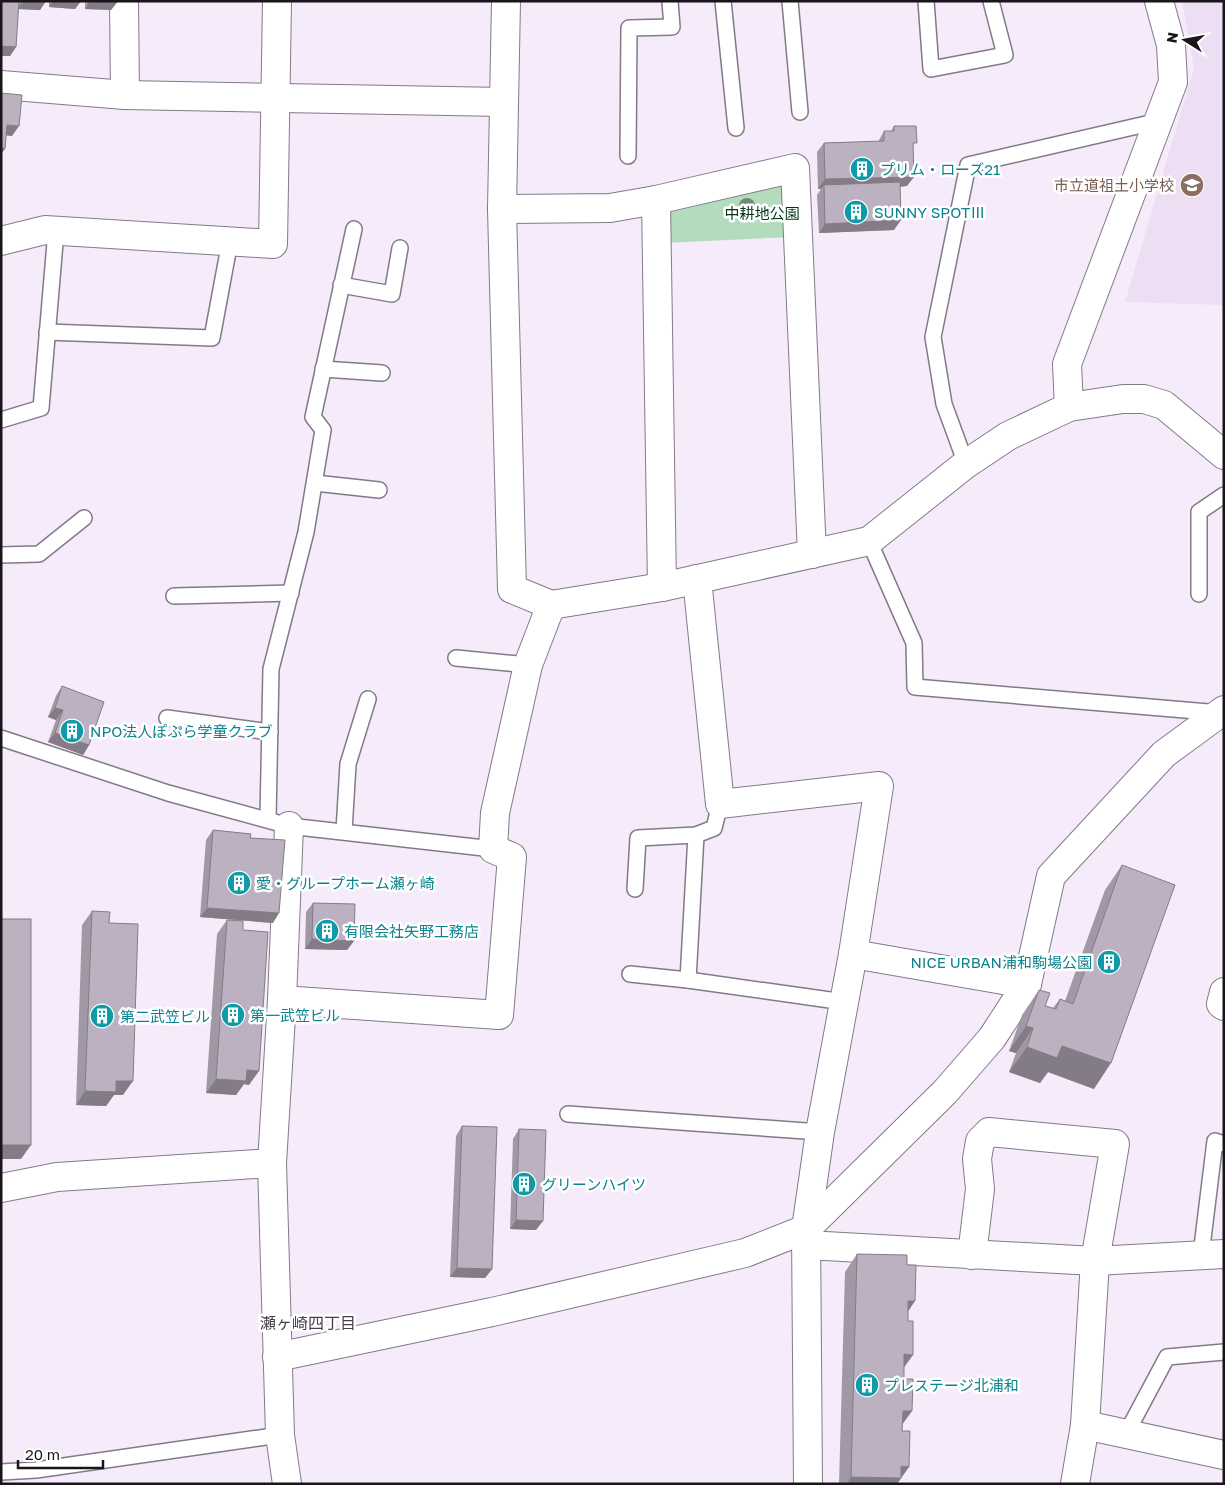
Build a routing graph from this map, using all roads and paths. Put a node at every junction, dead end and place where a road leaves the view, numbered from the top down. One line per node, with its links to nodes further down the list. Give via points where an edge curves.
1 (124, 1): 11 (street)
2 (277, 1): 12 (street)
3 (506, 1): 13 (street)
4 (670, 1): 17 (lane, via 672,27 629,28)
5 (724, 1): 16 (lane)
6 (790, 1): 14 (lane)
7 (926, 1): 8 (lane, via 931,69 1005,55)
8 (991, 1)
9 (1159, 1): 15 (street, via 1171,46 1173,82)
10 (1, 84): 11 (street)
11 (125, 95): 12 (street)
12 (275, 98): 13 (street); 23 (street, via 273,244)
13 (504, 102): 19 (street)
14 (800, 112)
15 (1159, 121): 29 (street, via 1067,364); 32 (lane, via 968,165 933,337 944,404)
16 (736, 128)
17 (628, 156)
18 (656, 200): 19 (street, via 610,208); 38 (street, via 795,168); 41 (street)
19 (502, 210): 45 (street, via 512,589)
20 (354, 229): 25 (lane)
21 (56, 231): 22 (street, via 45,230); 23 (street); 26 (lane)
22 (1, 241)
23 (230, 241): 26 (lane, via 212,338)
24 (400, 248): 25 (lane, via 392,294)
25 (341, 285): 27 (lane)
26 (47, 332): 30 (lane, via 41,408)
27 (323, 369): 28 (lane); 33 (lane, via 313,417 323,430)
28 (382, 373)
29 (1070, 407): 31 (street, via 1123,399 1144,399 1164,404); 32 (street, via 1008,436)
30 (1, 420)
31 (1224, 455)
32 (966, 464): 37 (street)
33 (316, 483): 34 (lane); 42 (lane)
34 (379, 490)
35 (1224, 495): 43 (lane, via 1199,512)
36 (84, 518): 39 (lane, via 39,554)
37 (869, 542): 38 (street); 49 (lane, via 914,643 915,687)
38 (812, 554): 40 (street)
39 (1, 555)
40 (697, 579): 41 (street); 53 (street)
41 (662, 587): 45 (street)
42 (291, 593): 44 (lane); 51 (lane, via 271,669)
43 (1198, 594)
44 (174, 596)
45 (551, 605): 47 (street)
46 (456, 658): 47 (lane)
47 (528, 665): 57 (street, via 495,813)
48 (368, 699): 55 (lane, via 348,764)
49 (1222, 711): 62 (street, via 1164,754 1051,876)
50 (168, 718): 51 (lane)
51 (270, 732): 54 (lane)
52 (1, 738): 54 (lane, via 168,793)
53 (720, 804): 56 (lane, via 714,828); 59 (street, via 879,786)
54 (278, 823): 55 (lane); 64 (street)
55 (344, 831): 57 (lane)
56 (696, 835): 58 (lane, via 638,838); 61 (lane)
57 (493, 849): 64 (street, via 512,857 499,1015)
58 (635, 889)
59 (853, 954): 62 (street); 65 (street)
60 (630, 974): 61 (lane)
61 (688, 980): 65 (lane)
62 (1027, 984): 72 (street, via 992,1038)
63 (1224, 992): 66 (street, via 1220,1004)
64 (282, 1000): 70 (street)
65 (844, 1002): 68 (street)
66 (1224, 1006)
67 (568, 1114): 68 (lane)
68 (820, 1132): 72 (street)
69 (1224, 1144): 74 (lane, via 1215,1141)
70 (272, 1163): 71 (street, via 57,1177); 77 (street)
71 (1, 1188)
72 (807, 1237): 73 (street); 77 (street, via 492,1312); 84 (street)
73 (972, 1255): 75 (street); 75 (street, via 980,1189 976,1159 980,1141 989,1132 1115,1144)
74 (1213, 1255): 75 (street)
75 (1095, 1261): 78 (street)
76 (1224, 1352): 79 (lane, via 1167,1357)
77 (278, 1357): 80 (street)
78 (1085, 1425): 79 (street); 85 (street)
79 (1126, 1434): 81 (street)
80 (280, 1435): 82 (lane, via 36,1470); 83 (street)
81 (1224, 1455)
82 (1, 1472)
83 (287, 1484)
84 (808, 1484)
85 (1075, 1484)

